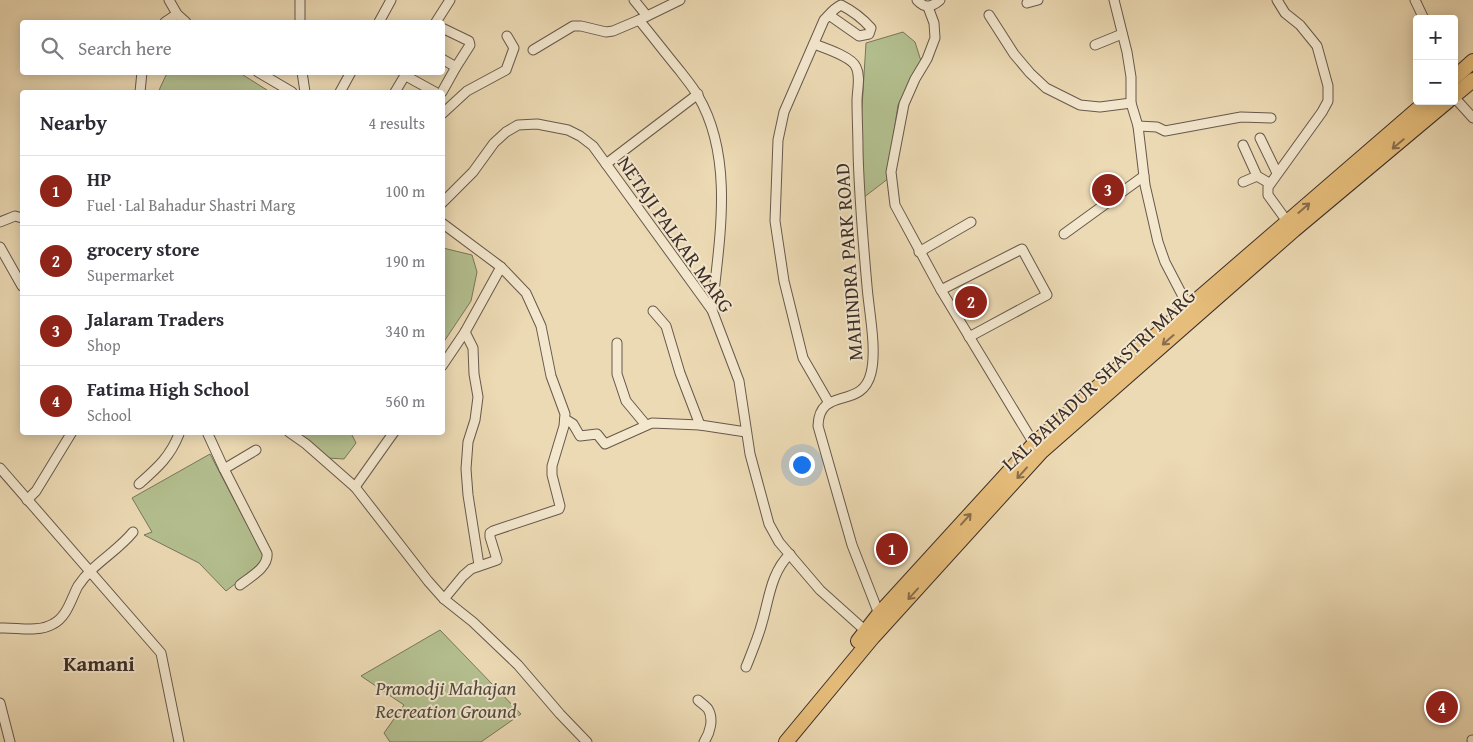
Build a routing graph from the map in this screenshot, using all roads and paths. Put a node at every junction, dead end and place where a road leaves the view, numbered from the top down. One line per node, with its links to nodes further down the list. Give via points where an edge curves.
1 (168, 0): 15 (street)
2 (300, 0): 22 (street)
3 (391, 0): 23 (street)
4 (450, 0): 24 (street)
5 (634, 0): 19 (street)
6 (680, 0): 19 (street)
7 (918, 0): 14 (street)
8 (940, 0): 14 (street)
9 (1038, 0): 13 (street)
10 (1114, 0): 26 (street)
11 (1276, 0): 63 (street, via 1317,46 1328,86 1328,102)
12 (1415, 0): 18 (street)
13 (1027, 2)
14 (928, 7): 76 (street, via 935,38 904,104 891,172 895,205)
15 (177, 14): 20 (street); 21 (street)
16 (829, 15): 28 (street)
17 (989, 15): 52 (street, via 1014,54 1046,88 1080,105 1100,107)
18 (1422, 15)
19 (643, 18): 30 (street, via 606,32 573,26); 50 (street)
20 (168, 20)
21 (184, 20)
22 (300, 20)
23 (380, 20)
24 (437, 20)
25 (445, 30): 33 (street, via 470,43)
26 (1122, 34): 29 (street); 52 (street, via 1131,77)
27 (507, 36): 55 (street, via 514,48 506,70 467,91)
28 (814, 44): 87 (street, via 784,112 778,140 775,221 784,281 803,358); 87 (street, MAHINDRA PARK ROAD, via 847,58 859,73 860,213 874,358 867,385 860,392)
29 (1095, 45)
30 (533, 50)
31 (445, 61): 33 (street)
32 (1473, 61): 34 (main road)
33 (456, 67): 48 (street)
34 (1458, 74)
35 (142, 75): 42 (street)
36 (263, 75): 43 (street)
37 (302, 75): 44 (street)
38 (349, 75): 45 (street)
39 (405, 75): 46 (street)
40 (408, 75): 47 (street)
41 (1473, 80): 49 (main road)
42 (140, 90)
43 (289, 90)
44 (304, 90)
45 (341, 90)
46 (396, 90)
47 (432, 90)
48 (443, 90)
49 (1458, 93)
50 (698, 94): 62 (street); 80 (street, via 710,118 721,184)
51 (1458, 101): 57 (street)
52 (1130, 103): 59 (street)
53 (1425, 105): 58 (main road, LAL BAHADUR SHASTRI MARG)
54 (1442, 105): 58 (main road, LAL BAHADUR SHASTRI MARG)
55 (445, 111)
56 (1271, 118): 59 (street, via 1241,117 1165,131)
57 (1473, 118)
58 (1414, 122): 73 (main road, LAL BAHADUR SHASTRI MARG)
59 (1138, 126): 64 (street)
60 (1260, 138): 63 (street)
61 (1243, 145): 65 (street)
62 (606, 164): 68 (street, NETAJI PALKAR MARG, via 593,146 568,130 537,124 518,125 494,143 473,172); 80 (street, NETAJI PALKAR MARG)
63 (1277, 173): 67 (street)
64 (1144, 176): 74 (street); 82 (street, via 1165,262)
65 (1257, 176): 66 (street); 67 (street)
66 (1243, 182)
67 (1269, 183): 73 (street, via 1268,195)
68 (445, 200)
69 (20, 217): 70 (street, via 15,216)
70 (0, 222)
71 (971, 222): 76 (street)
72 (445, 225): 77 (street)
73 (1291, 226): 82 (main road, LAL BAHADUR SHASTRI MARG)
74 (1064, 234)
75 (0, 247): 78 (street)
76 (920, 252): 79 (street)
77 (501, 267): 83 (street); 88 (street, via 526,293 541,326 551,376)
78 (20, 282)
79 (940, 290): 84 (street); 84 (street, via 1022,249 1047,296)
80 (712, 310): 91 (street, NETAJI PALKAR MARG, via 739,381)
81 (653, 311): 90 (street, via 666,326)
82 (1192, 312): 97 (main road, LAL BAHADUR SHASTRI MARG)
83 (465, 332): 86 (street); 107 (street, via 473,348 478,397 466,469)
84 (969, 337): 97 (street)
85 (618, 343): 89 (street, via 617,374 626,401)
86 (445, 362)
87 (829, 403): 111 (street, via 818,415 818,426 852,545)
88 (565, 420): 89 (street, via 573,424 580,436 597,434 605,444); 107 (street, via 552,466 559,509 492,531 490,537 497,560)
89 (646, 425): 90 (street)
90 (700, 425): 91 (street)
91 (746, 432): 106 (street, NETAJI PALKAR MARG, via 769,524)
92 (70, 435): 103 (street, via 36,491)
93 (179, 435): 101 (street, via 166,459)
94 (208, 435): 100 (street)
95 (293, 435): 102 (street)
96 (392, 435): 102 (street)
97 (1038, 448): 105 (main road, LAL BAHADUR SHASTRI MARG)
98 (256, 450): 100 (street)
99 (0, 468): 103 (street)
100 (224, 469): 109 (street, via 268,553 265,565)
101 (139, 484)
102 (355, 488): 110 (street, via 412,563)
103 (27, 500): 108 (street)
104 (133, 532): 108 (street)
105 (954, 540): 111 (main road, LAL BAHADUR SHASTRI MARG); 113 (main road, LAL BAHADUR SHASTRI MARG, one-way to 113)
106 (790, 554): 113 (street, NETAJI PALKAR MARG, via 820,590); 114 (street, via 780,564 774,578)
107 (479, 565): 110 (street, via 463,576)
108 (90, 571): 112 (street, via 63,616 54,624 41,628); 118 (street, via 162,653)
109 (240, 585)
110 (444, 598): 119 (street, via 518,665)
111 (879, 614): 113 (main road, LAL BAHADUR SHASTRI MARG)
112 (0, 628)
113 (869, 634): 121 (main road, LAL BAHADUR SHASTRI MARG); 122 (main road, LAL BAHADUR SHASTRI MARG)
114 (746, 667)
115 (698, 700): 120 (street, via 709,710 711,723 710,733)
116 (0, 703): 117 (street)
117 (10, 742)
118 (179, 742)
119 (587, 742)
120 (704, 742)
121 (775, 742)
122 (786, 742)

